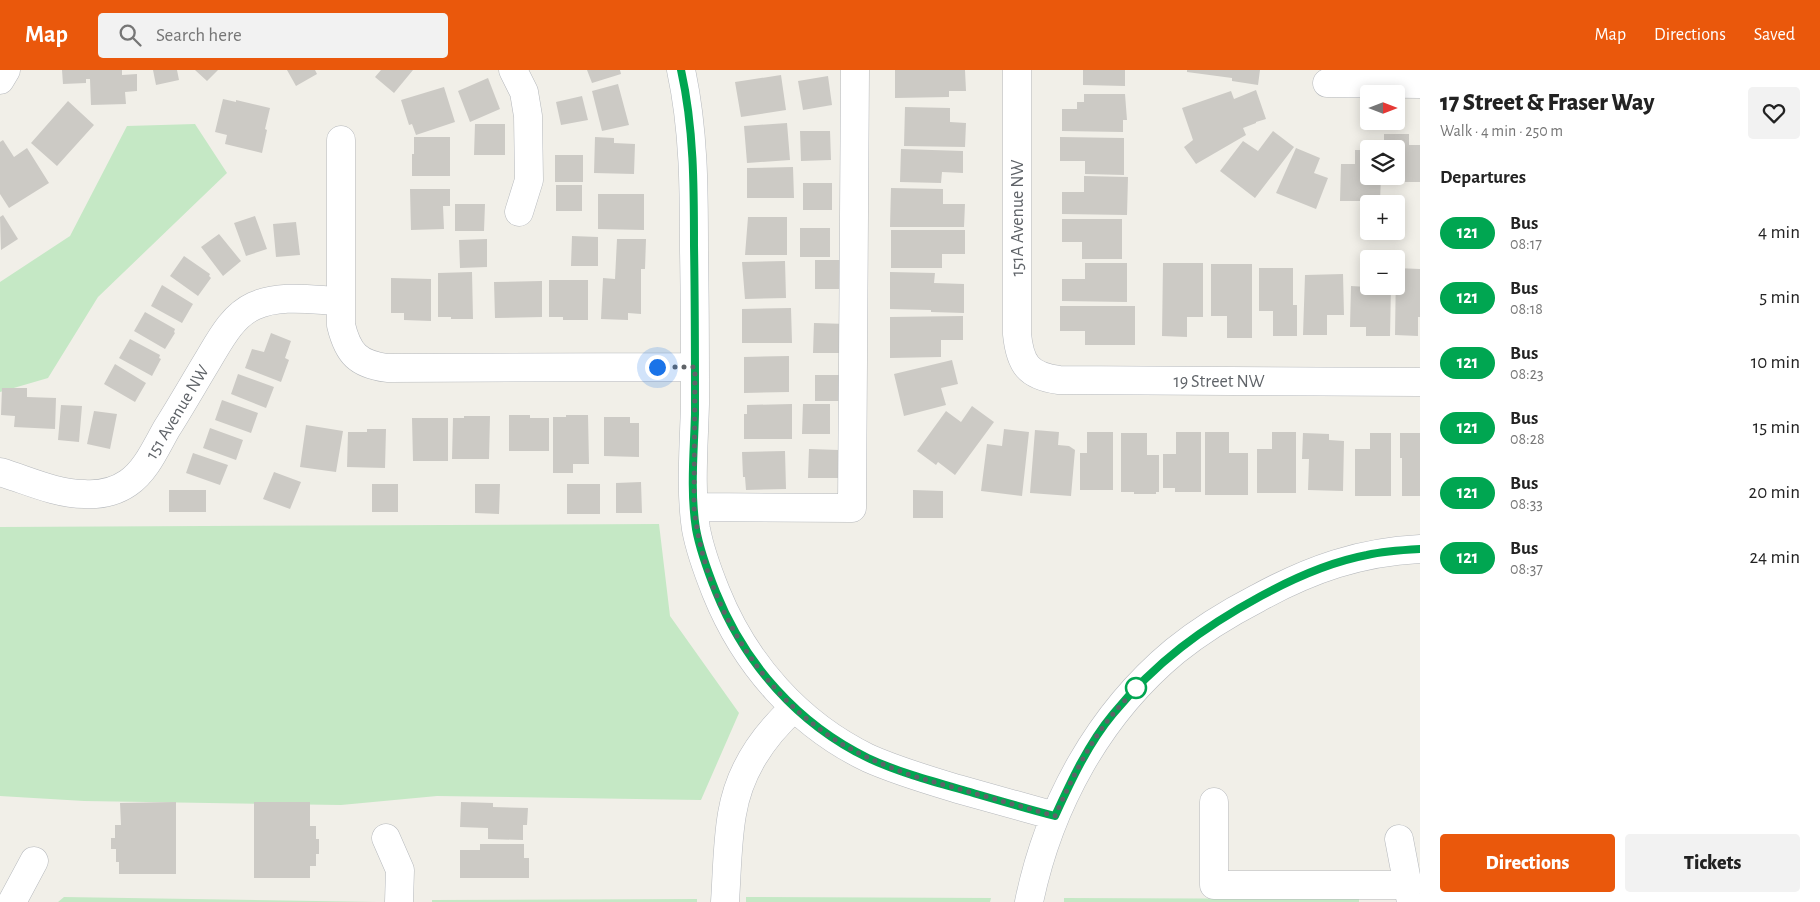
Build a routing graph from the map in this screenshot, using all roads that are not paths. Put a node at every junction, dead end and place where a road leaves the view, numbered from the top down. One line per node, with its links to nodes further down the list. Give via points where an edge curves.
1 (6, 70): 6 (street)
2 (513, 70): 10 (street, via 524,92 528,116 529,180)
3 (681, 70): 13 (street, via 689,108 694,177)
4 (855, 70): 16 (street, via 852,508)
5 (1017, 70): 12 (street, 151A Avenue NW, via 1017,334 1018,350)
6 (0, 80)
7 (1327, 82): 8 (street)
8 (1420, 84)
9 (341, 140): 11 (street)
10 (519, 212)
11 (341, 301): 13 (street, via 344,340 351,353 374,366); 15 (street, 151 Avenue NW, via 276,300 243,313 217,343 148,462 128,483 98,494 83,494)
12 (1024, 364): 14 (street, 19 Street NW, via 1035,374 1059,380)
13 (695, 367): 16 (street)
14 (1420, 382)
15 (0, 472)
16 (694, 507): 18 (street, via 701,551 724,611 756,665)
17 (1420, 549): 20 (street, via 1368,554 1323,568 1277,588 1200,632 1143,681 1112,715 1088,750)
18 (794, 708): 20 (street, via 821,730 868,758 913,776); 27 (street, via 756,752 737,794 729,834)
19 (1214, 802): 24 (street, via 1214,885)
20 (1055, 816): 28 (street)
21 (386, 838): 26 (street, via 400,870)
22 (1399, 839): 24 (street)
23 (34, 861): 25 (street)
24 (1410, 894)
25 (12, 902)
26 (399, 902)
27 (725, 902)
28 (1029, 902)

